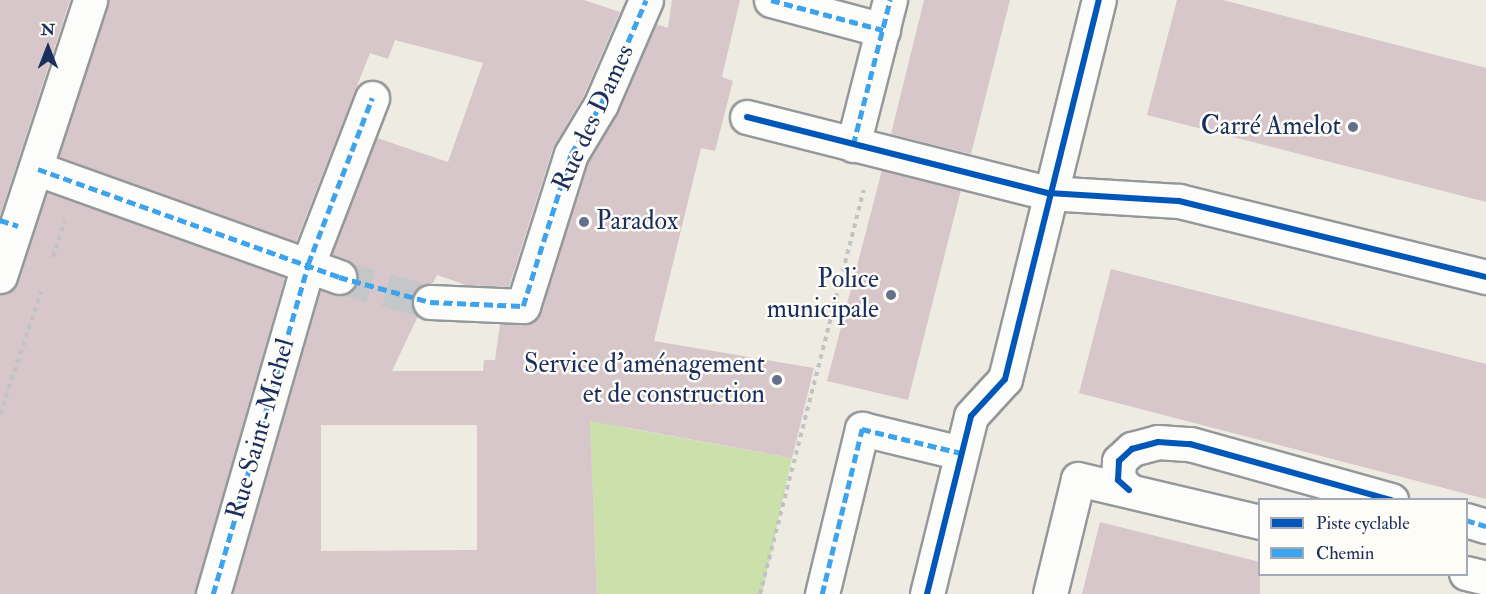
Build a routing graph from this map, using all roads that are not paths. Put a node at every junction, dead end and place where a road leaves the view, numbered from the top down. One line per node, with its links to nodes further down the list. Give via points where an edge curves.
1 (90, 0): 9 (street)
2 (771, 0): 5 (street)
3 (1099, 0): 10 (street)
4 (643, 1): 16 (street, Rue des Dames, via 601,104 571,154 524,306)
5 (886, 15): 8 (street)
6 (372, 98): 12 (street, Rue Saint-Michel)
7 (747, 117): 8 (street)
8 (864, 147): 10 (street)
9 (38, 169): 11 (street); 12 (street)
10 (1048, 194): 15 (street, via 1179,201); 17 (street, via 1005,379 970,416)
11 (9, 223): 13 (street)
12 (308, 264): 14 (street); 25 (street, Rue Saint-Michel)
13 (0, 276)
14 (339, 276)
15 (1486, 277)
16 (430, 302)
17 (961, 453): 26 (street, via 862,429); 27 (street)
18 (1129, 490): 19 (street, via 1118,480 1119,461 1132,449 1158,442 1191,444); 21 (street); 28 (street, via 1078,479)
19 (1384, 498)
20 (1468, 520): 22 (street)
21 (1258, 522)
22 (1486, 526)
23 (1468, 573): 24 (street)
24 (1486, 578)
25 (213, 594)
26 (822, 594)
27 (927, 594)
28 (1050, 594)

